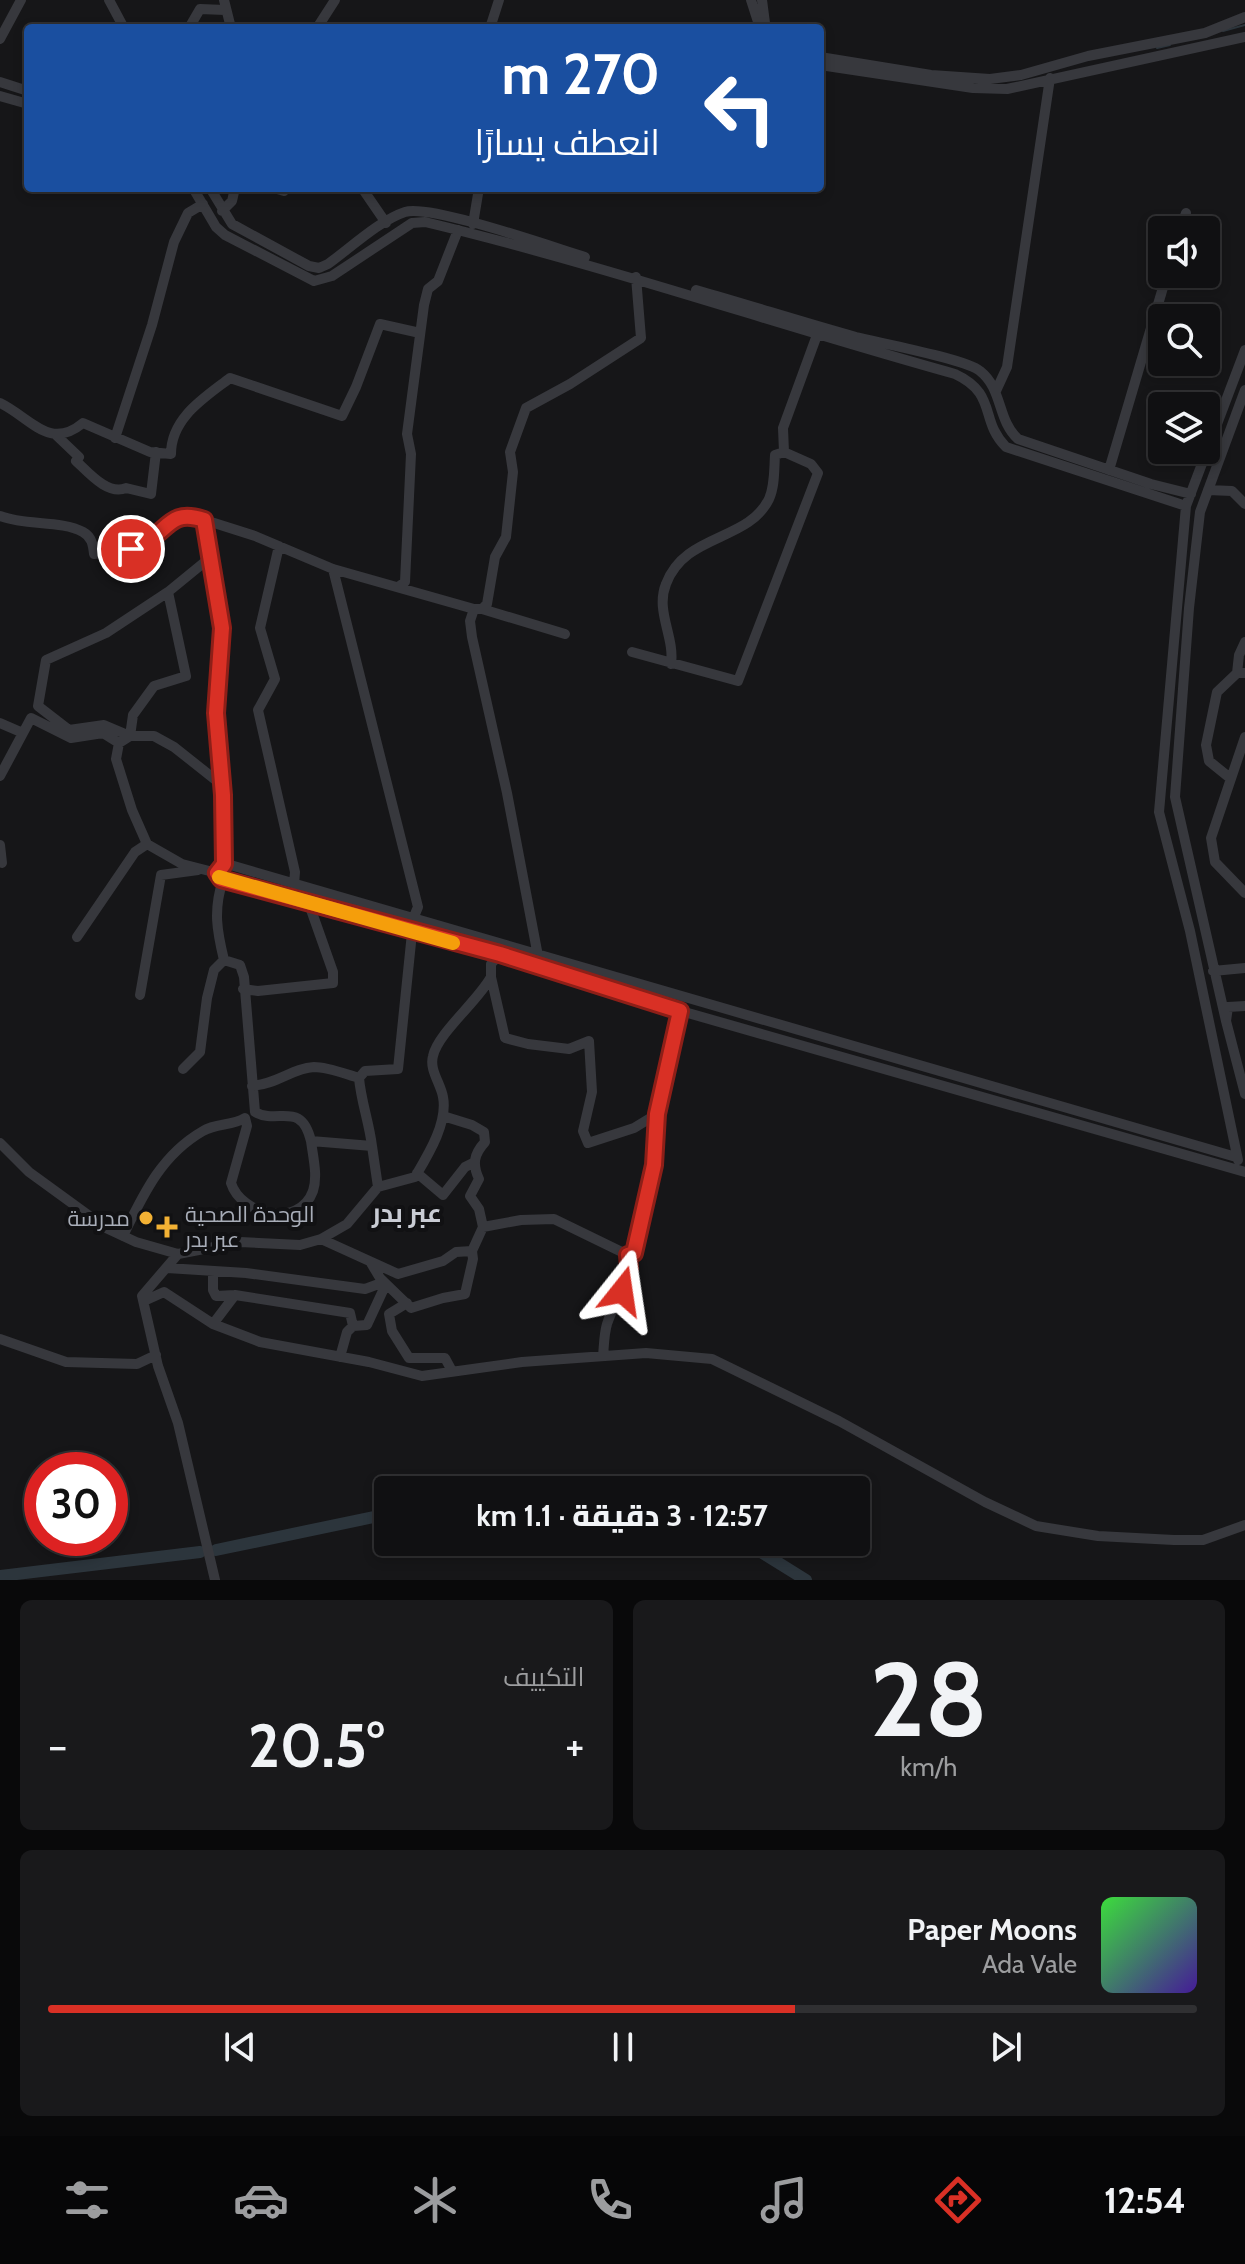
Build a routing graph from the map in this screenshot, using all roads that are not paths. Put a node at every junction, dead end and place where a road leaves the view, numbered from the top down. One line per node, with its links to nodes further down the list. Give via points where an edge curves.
1 (21, 0): 16 (street)
2 (109, 0): 9 (street)
3 (335, 0): 11 (street)
4 (499, 0): 12 (street)
5 (751, 0): 13 (street)
6 (762, 0): 14 (street)
7 (224, 5): 10 (street, via 200,9)
8 (1245, 17): 17 (street, via 1205,33 990,79)
9 (123, 24)
10 (191, 24)
11 (320, 24)
12 (491, 24)
13 (759, 24)
14 (766, 24)
15 (1245, 37): 19 (street)
16 (0, 39)
17 (824, 58)
18 (824, 66): 19 (street, via 973,88 1007,89)
19 (1050, 78): 42 (street, via 1007,367)
20 (0, 82): 21 (street)
21 (24, 90)
22 (0, 96): 23 (street)
23 (24, 103)
24 (196, 192): 29 (street)
25 (212, 192): 30 (street)
26 (234, 192): 30 (street)
27 (365, 192): 33 (street)
28 (478, 192): 34 (street)
29 (203, 204): 35 (street, via 225,235 314,281 332,276 412,223); 45 (street, via 188,213 174,242)
30 (222, 211): 33 (street, via 232,224 319,268)
31 (1186, 213): 32 (street)
32 (1185, 216)
33 (386, 223): 34 (street, via 415,210)
34 (473, 224): 42 (street, via 855,337 975,366)
35 (458, 230): 36 (street); 38 (street, via 438,281 428,289)
36 (636, 277): 39 (street); 60 (street, via 641,338 526,408 510,452 506,537 495,557 487,604)
37 (1163, 288): 48 (street)
38 (420, 333): 46 (street, via 380,324 342,416 230,378 182,418 171,438 171,454); 58 (street, via 407,434 411,454 405,582)
39 (817, 335): 47 (street, via 783,428); 52 (street, via 955,374 976,385 1006,447)
40 (1245, 350): 50 (street)
41 (1245, 390): 49 (street)
42 (996, 391): 48 (street, via 1009,431 1018,439)
43 (0, 403): 44 (street)
44 (56, 435): 45 (street, via 83,423); 46 (street, via 92,475 120,491 151,494)
45 (115, 438): 46 (street)
46 (156, 452)
47 (784, 452): 64 (street, via 775,455 769,499 751,521 694,548 671,574 662,598); 64 (street, via 818,473 738,681)
48 (1109, 470): 50 (street)
49 (1208, 490): 51 (street, via 1232,491); 89 (street, via 1200,512 1189,608 1175,797)
50 (1191, 494): 52 (street)
51 (1245, 504)
52 (1186, 506): 105 (street, via 1159,812 1190,931)
53 (0, 516): 54 (street, via 83,532 91,539 94,554 131,549 174,519 189,515)
54 (204, 520): 55 (street); 56 (street)
55 (279, 546): 57 (street); 79 (street, via 260,628 275,679 258,710)
56 (212, 556): 59 (street); 73 (street, via 222,628 216,713)
57 (333, 569): 58 (street); 82 (street, via 418,907)
58 (398, 587): 60 (street)
59 (168, 592): 68 (street, via 186,676 154,686 133,715); 68 (street, via 106,633 46,660 38,706 69,730 104,725)
60 (478, 609): 61 (street); 86 (street, via 470,621 472,637)
61 (565, 634)
62 (1245, 642): 65 (street, via 1239,655)
63 (632, 652): 64 (street)
64 (671, 664)
65 (1241, 673): 72 (street, via 1217,692 1206,745 1209,761)
66 (0, 723): 67 (street)
67 (23, 733): 70 (street, via 31,718 71,738 103,733); 71 (street)
68 (130, 736): 70 (street); 73 (street, via 154,736)
69 (1245, 737): 72 (street)
70 (119, 743): 74 (street, via 116,759)
71 (0, 776)
72 (1230, 778): 80 (street, via 1211,838 1215,862)
73 (222, 785): 78 (street)
74 (147, 844): 77 (street, via 182,864); 84 (street, via 135,852)
75 (0, 845): 76 (street)
76 (2, 863)
77 (204, 869): 78 (street); 92 (street, via 161,875)
78 (221, 872): 79 (street); 81 (street); 87 (street, via 216,932)
79 (294, 884): 82 (street)
80 (1245, 893)
81 (309, 904): 83 (street); 91 (street, via 333,983)
82 (413, 919): 86 (street)
83 (412, 933): 85 (street); 97 (street, via 398,1069 365,1071)
84 (77, 937)
85 (500, 954): 90 (street, via 491,964); 94 (street)
86 (538, 956): 105 (street)
87 (224, 960): 91 (street, via 240,965); 96 (street, via 214,970 200,1052)
88 (1245, 968): 89 (street)
89 (1213, 971): 95 (street)
90 (491, 977): 100 (street, via 505,1038 569,1049 589,1041 592,1092 583,1131 588,1143); 101 (street, via 432,1058)
91 (243, 989): 98 (street)
92 (140, 995)
93 (1245, 1006): 95 (street, via 1228,1007)
94 (680, 1011): 100 (street); 107 (street)
95 (1226, 1021): 99 (street)
96 (183, 1069)
97 (359, 1078): 98 (street, via 319,1067); 104 (street)
98 (252, 1086): 102 (street, via 255,1112 297,1118)
99 (1245, 1094)
100 (657, 1114): 115 (street, via 654,1165 634,1253)
101 (443, 1116): 106 (street, via 484,1132 485,1142); 108 (street)
102 (311, 1141): 104 (street); 111 (street, via 312,1193 299,1209 260,1212 239,1200 231,1183 247,1120 206,1129 165,1160)
103 (0, 1143): 111 (street, via 29,1172)
104 (372, 1146): 109 (street)
105 (1236, 1157): 107 (street)
106 (473, 1163): 108 (street, via 443,1195); 110 (street, via 479,1179 470,1196)
107 (1245, 1169)
108 (417, 1173): 109 (street)
109 (378, 1187): 112 (street, via 347,1224)
110 (483, 1227): 113 (street); 115 (street, via 554,1219)
111 (123, 1236): 114 (street)
112 (321, 1239): 114 (street, via 300,1245 240,1242); 116 (street)
113 (472, 1251): 116 (street, via 398,1274); 122 (street, via 465,1294 411,1308)
114 (178, 1254): 117 (street)
115 (628, 1255): 127 (street, via 629,1268 605,1328)
116 (371, 1263): 119 (street)
117 (167, 1268): 118 (street); 121 (street, via 142,1296)
118 (213, 1272): 119 (street, via 365,1289); 120 (street, via 213,1294)
119 (385, 1283): 122 (street); 124 (street, via 367,1325)
120 (235, 1295): 123 (street); 124 (street, via 350,1313)
121 (144, 1301): 123 (street, via 164,1292); 126 (street)
122 (407, 1303): 129 (street, via 389,1314 392,1331 409,1358 445,1358)
123 (213, 1324): 128 (street, via 281,1348)
124 (353, 1326): 128 (street)
125 (0, 1339): 126 (street, via 66,1362 137,1364)
126 (156, 1355): 131 (street, via 178,1423)
127 (603, 1356): 129 (street); 130 (street, via 646,1353 712,1359 1036,1526 1098,1536 1203,1540)
128 (340, 1357): 129 (street, via 422,1376)
129 (452, 1371)
130 (1245, 1525)
131 (215, 1580)

